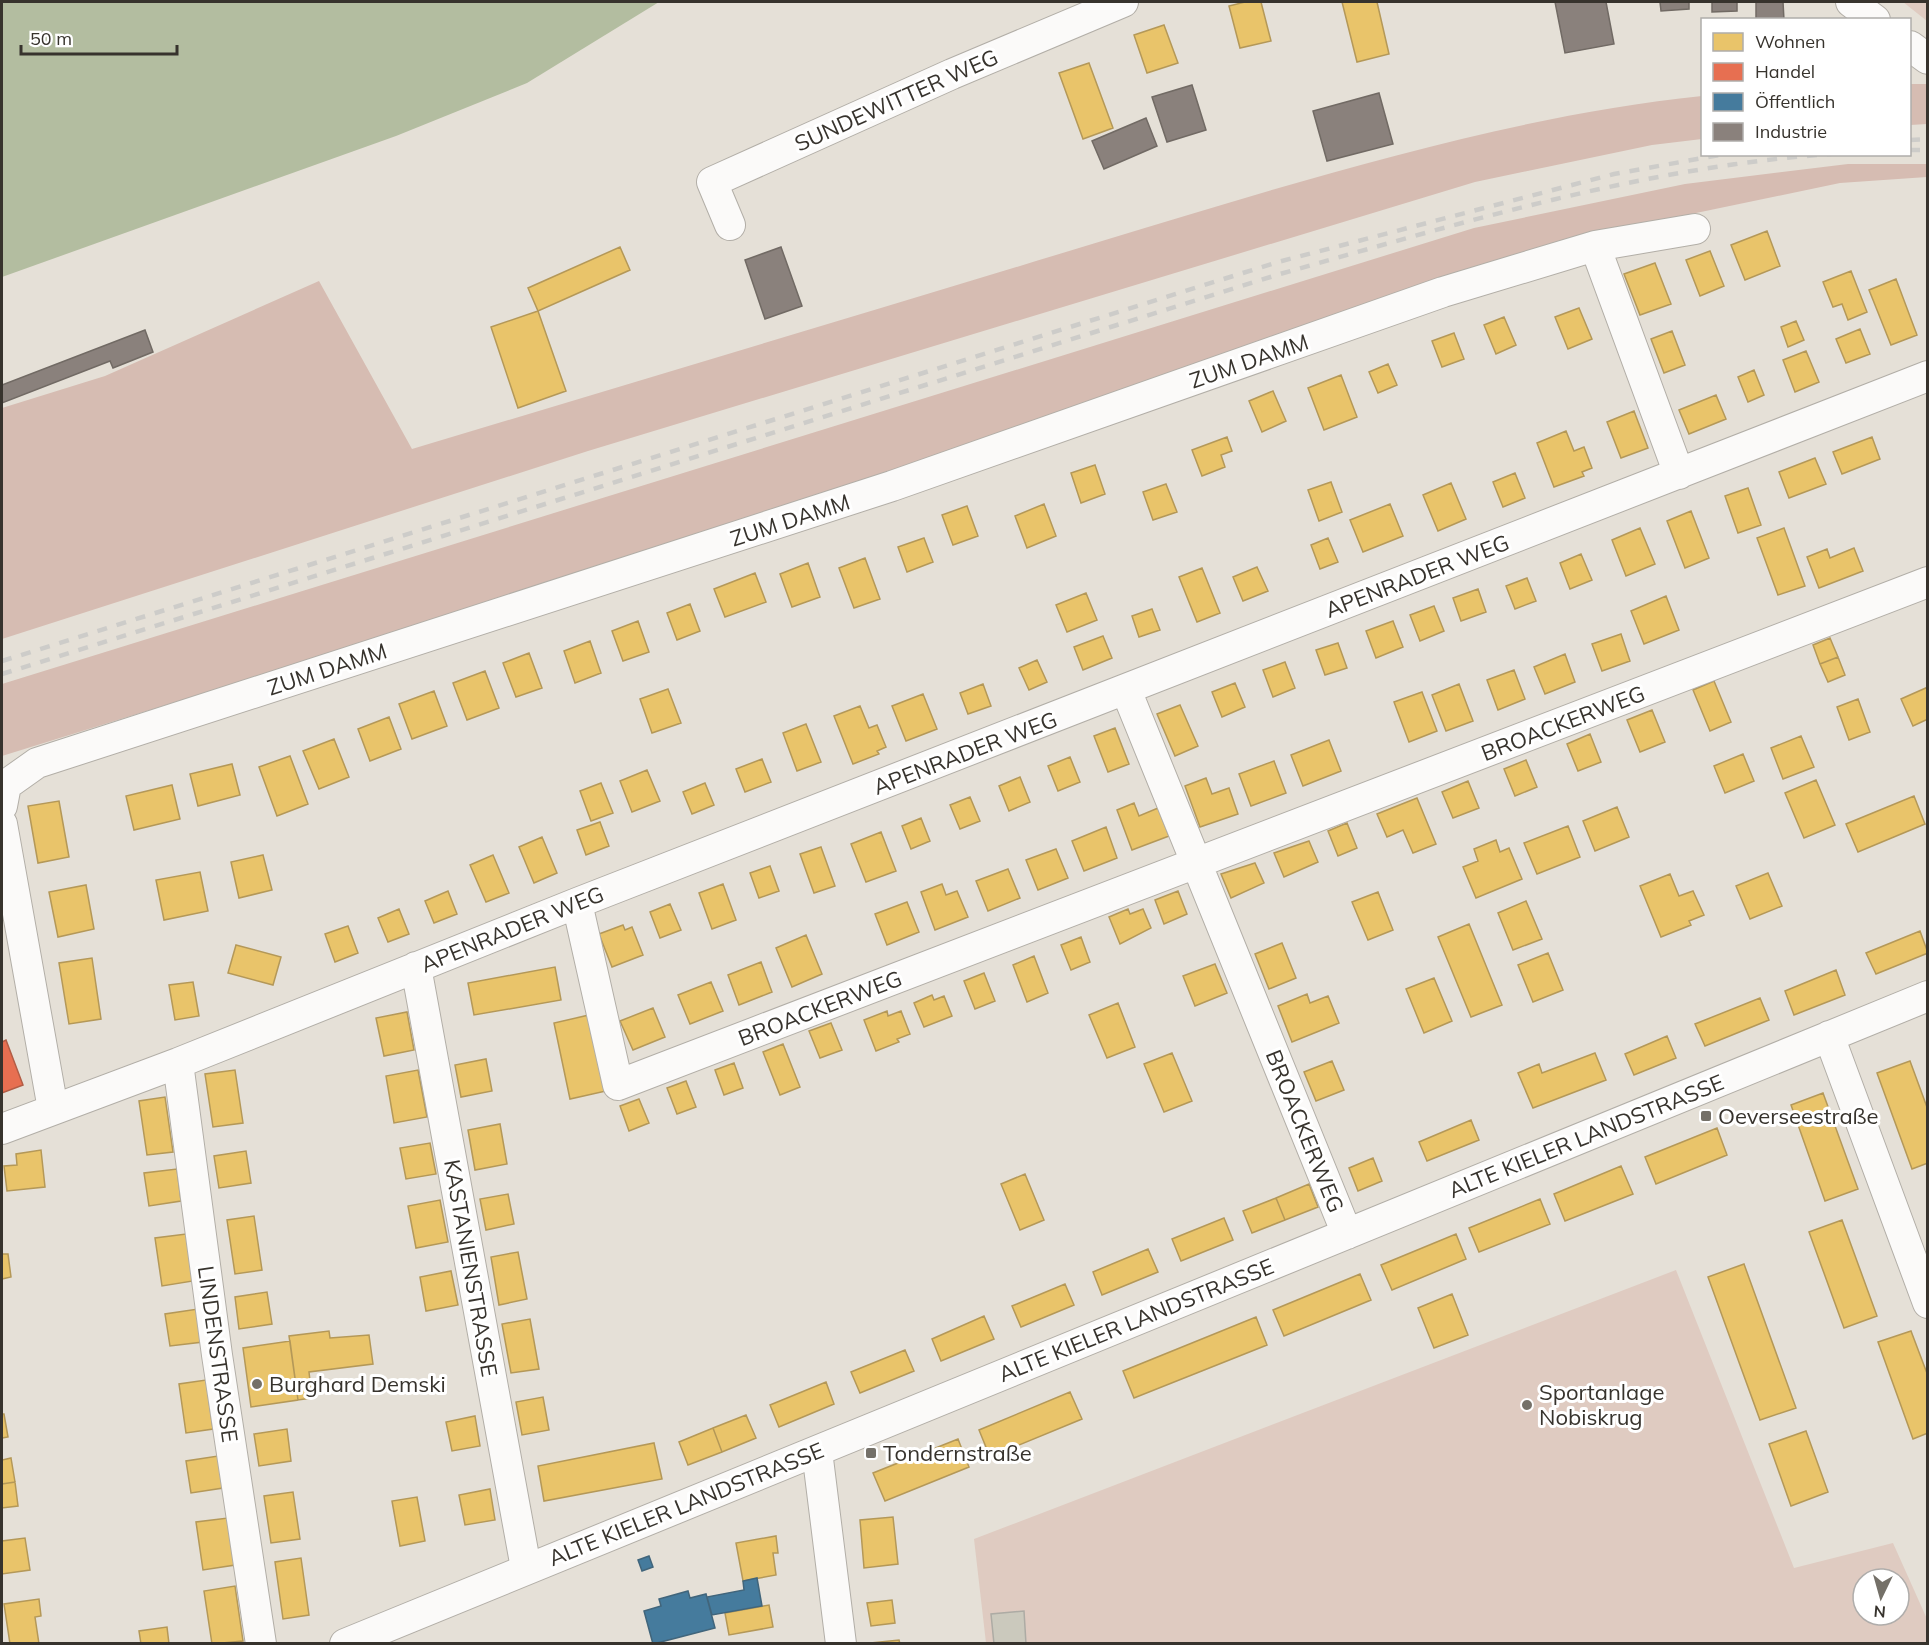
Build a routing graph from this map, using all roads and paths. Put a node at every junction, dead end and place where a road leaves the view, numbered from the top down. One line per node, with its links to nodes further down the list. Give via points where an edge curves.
1 (1123, 2): 6 (street, SUNDEWITTER WEG, via 712,182)
2 (1851, 2): 3 (street)
3 (1872, 18)
4 (1911, 47): 5 (street)
5 (1928, 59)
6 (730, 225)
7 (1695, 229): 8 (street, ZUM DAMM)
8 (1595, 246): 10 (street); 13 (street, ZUM DAMM, via 1443,292 892,486 37,763 6,785)
9 (1928, 376): 10 (street, APENRADER WEG)
10 (1679, 474): 12 (street, APENRADER WEG)
11 (1928, 582): 15 (street, BROACKERWEG)
12 (1126, 690): 15 (street, BROACKERWEG); 16 (street, APENRADER WEG)
13 (2, 806)
14 (2, 824): 21 (street)
15 (1197, 862): 16 (street, BROACKERWEG, via 618,1085); 23 (street, BROACKERWEG)
16 (577, 903): 17 (street, APENRADER WEG)
17 (416, 967): 20 (street, APENRADER WEG); 26 (street, KASTANIENSTRASSE)
18 (1928, 996): 19 (street, ALTE KIELER LANDSTRASSE)
19 (1829, 1036): 23 (street, ALTE KIELER LANDSTRASSE); 24 (street)
20 (178, 1063): 21 (street, APENRADER WEG); 27 (street, LINDENSTRASSE)
21 (53, 1109): 22 (street, APENRADER WEG)
22 (2, 1129)
23 (1347, 1234): 25 (street, ALTE KIELER LANDSTRASSE)
24 (1928, 1303)
25 (816, 1451): 26 (street, ALTE KIELER LANDSTRASSE); 29 (street)
26 (526, 1568): 28 (street, ALTE KIELER LANDSTRASSE)
27 (261, 1644)
28 (345, 1644)
29 (841, 1644)

